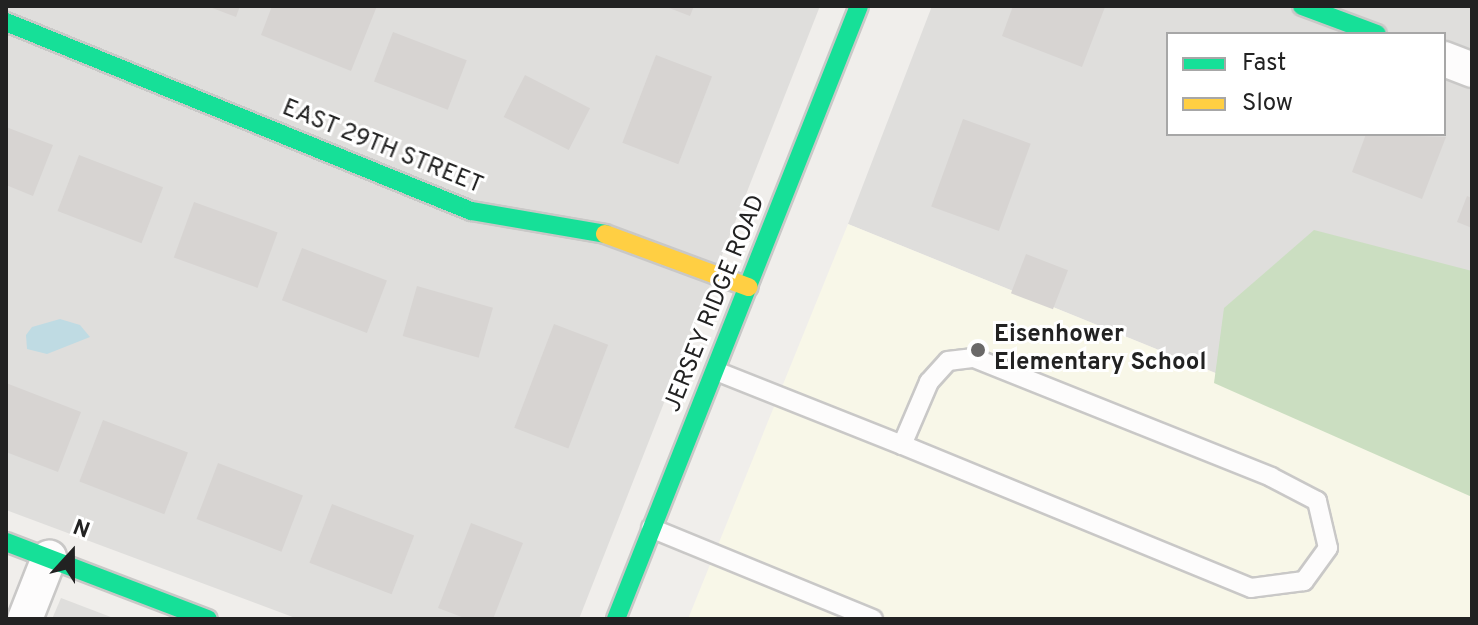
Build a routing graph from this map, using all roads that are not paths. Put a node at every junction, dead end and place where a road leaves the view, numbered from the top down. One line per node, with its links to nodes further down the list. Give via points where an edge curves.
1 (859, 6): 7 (street, JERSEY RIDGE ROAD)
2 (1302, 6): 4 (street)
3 (6, 22): 7 (street, EAST 29TH STREET, via 471,211 599,232)
4 (1372, 32)
5 (1446, 60): 6 (street)
6 (1472, 70)
7 (748, 287): 8 (street, JERSEY RIDGE ROAD)
8 (716, 371): 9 (lane); 10 (street, JERSEY RIDGE ROAD)
9 (902, 445): 9 (lane, via 1251,588 1304,581 1328,548 1317,501 1306,495 974,358 948,361 929,382)
10 (651, 528): 15 (street, JERSEY RIDGE ROAD); 16 (lane)
11 (6, 542): 12 (street)
12 (49, 558): 13 (street); 14 (street)
13 (25, 619)
14 (208, 619)
15 (616, 619)
16 (873, 619)

